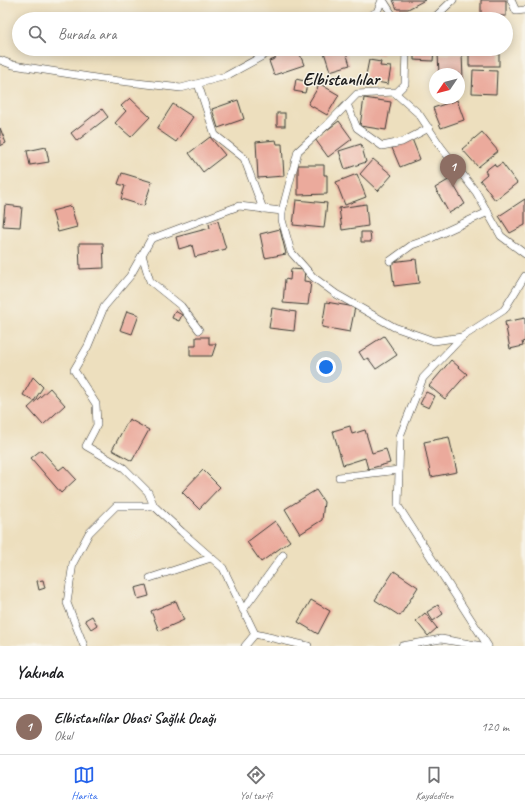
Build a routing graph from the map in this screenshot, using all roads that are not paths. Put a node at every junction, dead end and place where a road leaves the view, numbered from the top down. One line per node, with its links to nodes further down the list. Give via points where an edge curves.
1 (382, 0): 5 (lane); 6 (lane)
2 (453, 0): 7 (lane)
3 (511, 0): 4 (lane, via 516,11)
4 (525, 10)
5 (377, 12)
6 (390, 12)
7 (440, 12)
8 (263, 56): 11 (lane, via 226,76)
9 (406, 56): 12 (lane, via 405,84)
10 (0, 60): 11 (lane, via 13,65 102,79 181,88)
11 (198, 84): 15 (lane, via 215,135 244,158)
12 (396, 93): 13 (lane, via 357,94); 14 (lane, via 419,114)
13 (347, 104): 14 (lane, via 357,128 382,146 402,142); 16 (lane, via 298,151)
14 (428, 128): 17 (lane)
15 (263, 209): 16 (lane); 19 (lane, via 238,206 151,239)
16 (282, 212): 23 (lane, via 291,252 313,277 336,294 394,328 434,341)
17 (488, 212): 18 (lane, via 501,236); 20 (lane, via 412,245)
18 (525, 254)
19 (142, 255): 22 (lane, via 150,281 181,306); 26 (lane, via 130,276 104,307 88,346 74,370 96,404 97,425 86,446 124,468 148,492)
20 (390, 261)
21 (525, 276): 23 (lane, via 504,310)
22 (199, 330)
23 (462, 338): 24 (lane, via 423,378 400,436)
24 (399, 470): 25 (lane); 37 (lane, via 398,506)
25 (339, 477)
26 (154, 506): 28 (lane); 32 (lane, via 116,506 88,533 74,563 67,603)
27 (283, 555): 30 (lane)
28 (211, 558): 29 (lane); 30 (lane, via 223,568)
29 (150, 578)
30 (243, 610): 31 (lane)
31 (255, 634): 33 (lane); 34 (lane)
32 (84, 646)
33 (245, 646)
34 (308, 646)
35 (402, 646): 36 (lane, via 442,639)
36 (482, 646)
37 (488, 646)

